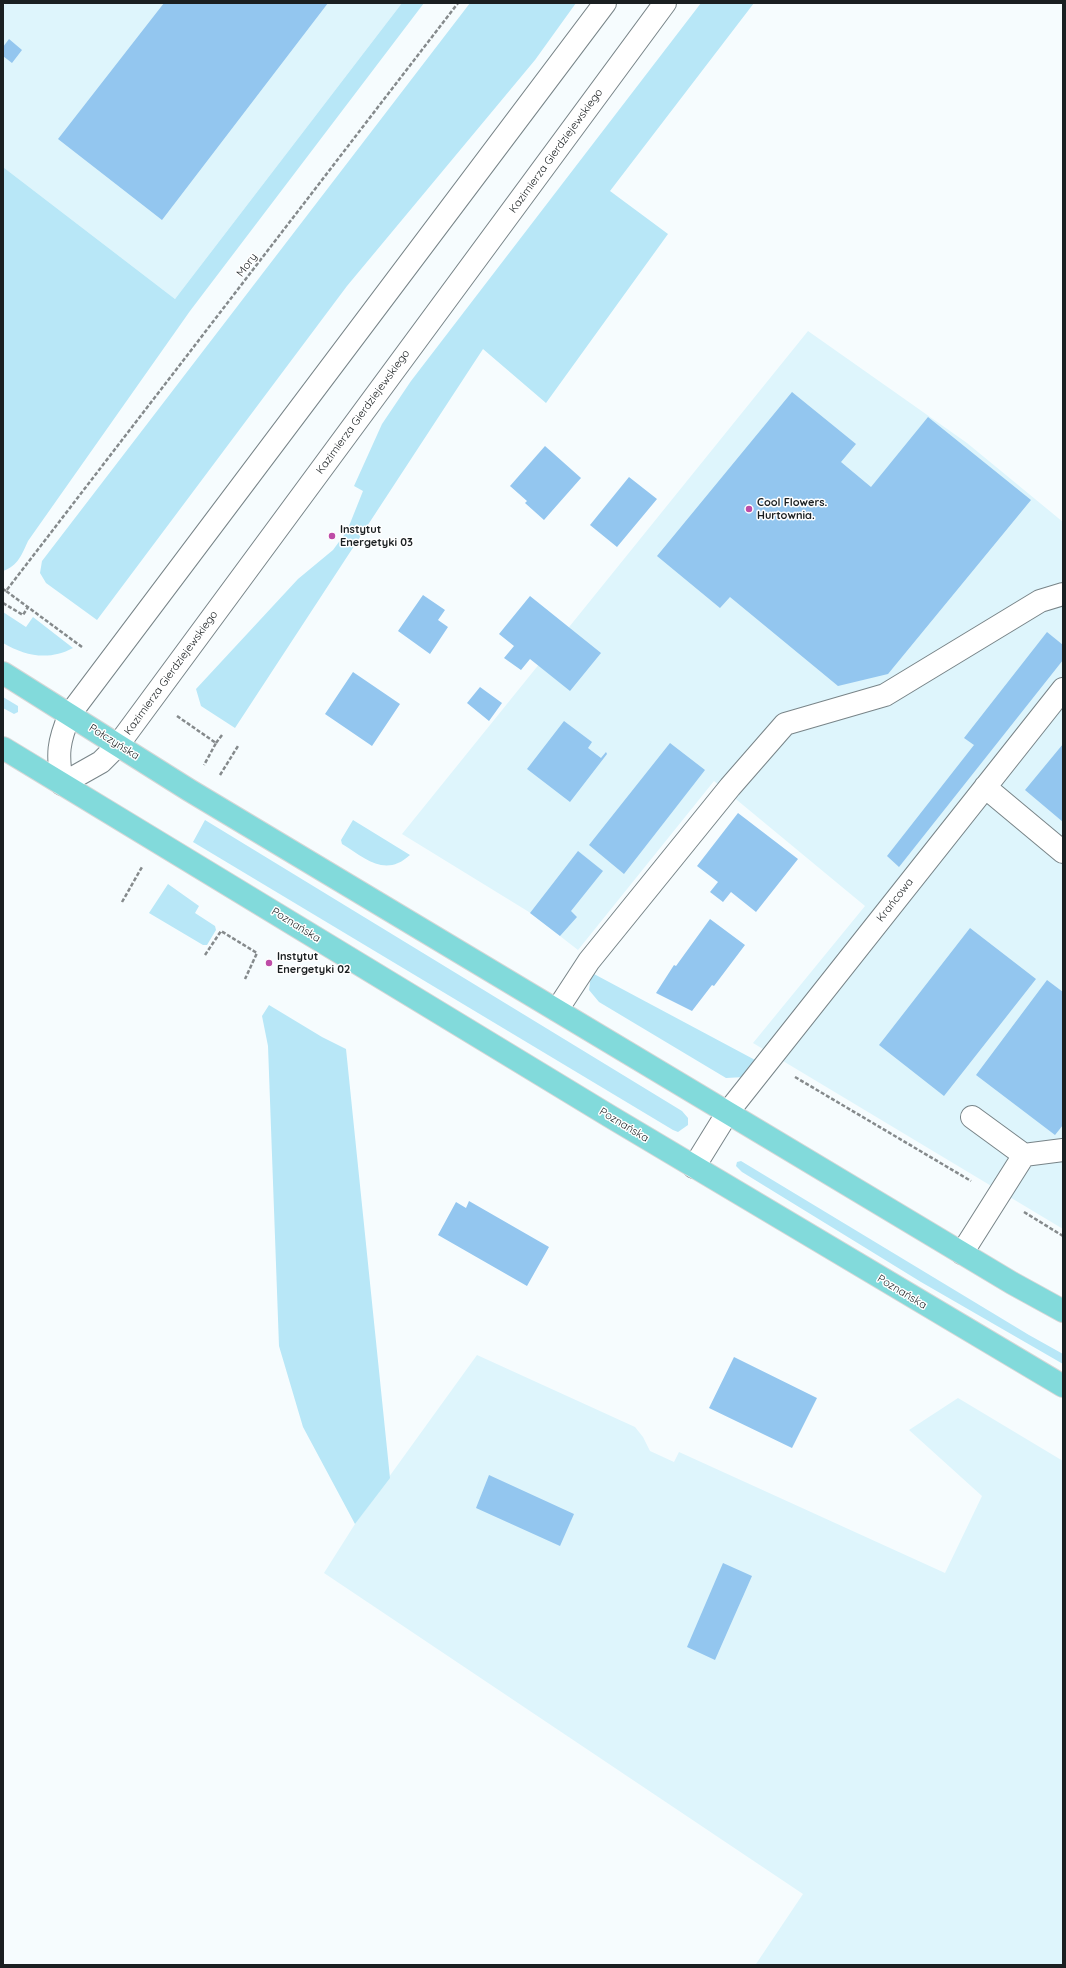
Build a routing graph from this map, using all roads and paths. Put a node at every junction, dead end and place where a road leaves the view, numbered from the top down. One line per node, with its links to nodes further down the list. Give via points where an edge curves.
1 (458, 3): 5 (path, Mory)
2 (605, 3): 12 (street)
3 (665, 3): 16 (street, Kazimierza Gierdziejewskiego)
4 (3, 589): 5 (path)
5 (6, 591): 8 (path)
6 (1063, 594): 26 (street, via 1040,601 885,695 785,724 730,787 589,961)
7 (3, 603): 8 (path, via 23,615)
8 (28, 607): 9 (path)
9 (77, 643)
10 (3, 673): 12 (main road, Połczyńska)
11 (1063, 689): 22 (street, Krańcowa)
12 (70, 714): 16 (main road, Połczyńska); 21 (street, via 60,735 58,760)
13 (180, 719): 15 (path)
14 (222, 734): 15 (path)
15 (216, 744): 19 (path)
16 (118, 745): 21 (street, Kazimierza Gierdziejewskiego, via 101,762); 26 (main road, Połczyńska)
17 (238, 746): 20 (path)
18 (3, 748): 21 (main road)
19 (202, 767)
20 (218, 778)
21 (62, 784): 32 (main road, Poznańska)
22 (985, 787): 23 (street); 27 (street, Krańcowa)
23 (1063, 852)
24 (205, 955): 25 (path, via 221,931 257,953)
25 (245, 979)
26 (557, 1010): 28 (main road)
27 (768, 1062): 28 (street, Krańcowa); 33 (path)
28 (728, 1112): 32 (street, Krańcowa); 35 (main road)
29 (972, 1117): 31 (street)
30 (1063, 1150): 31 (street)
31 (1024, 1155): 33 (street)
32 (694, 1167): 37 (main road, Poznańska)
33 (997, 1197): 34 (path); 35 (street)
34 (1063, 1236)
35 (962, 1253): 36 (main road)
36 (1063, 1311)
37 (1063, 1386)

